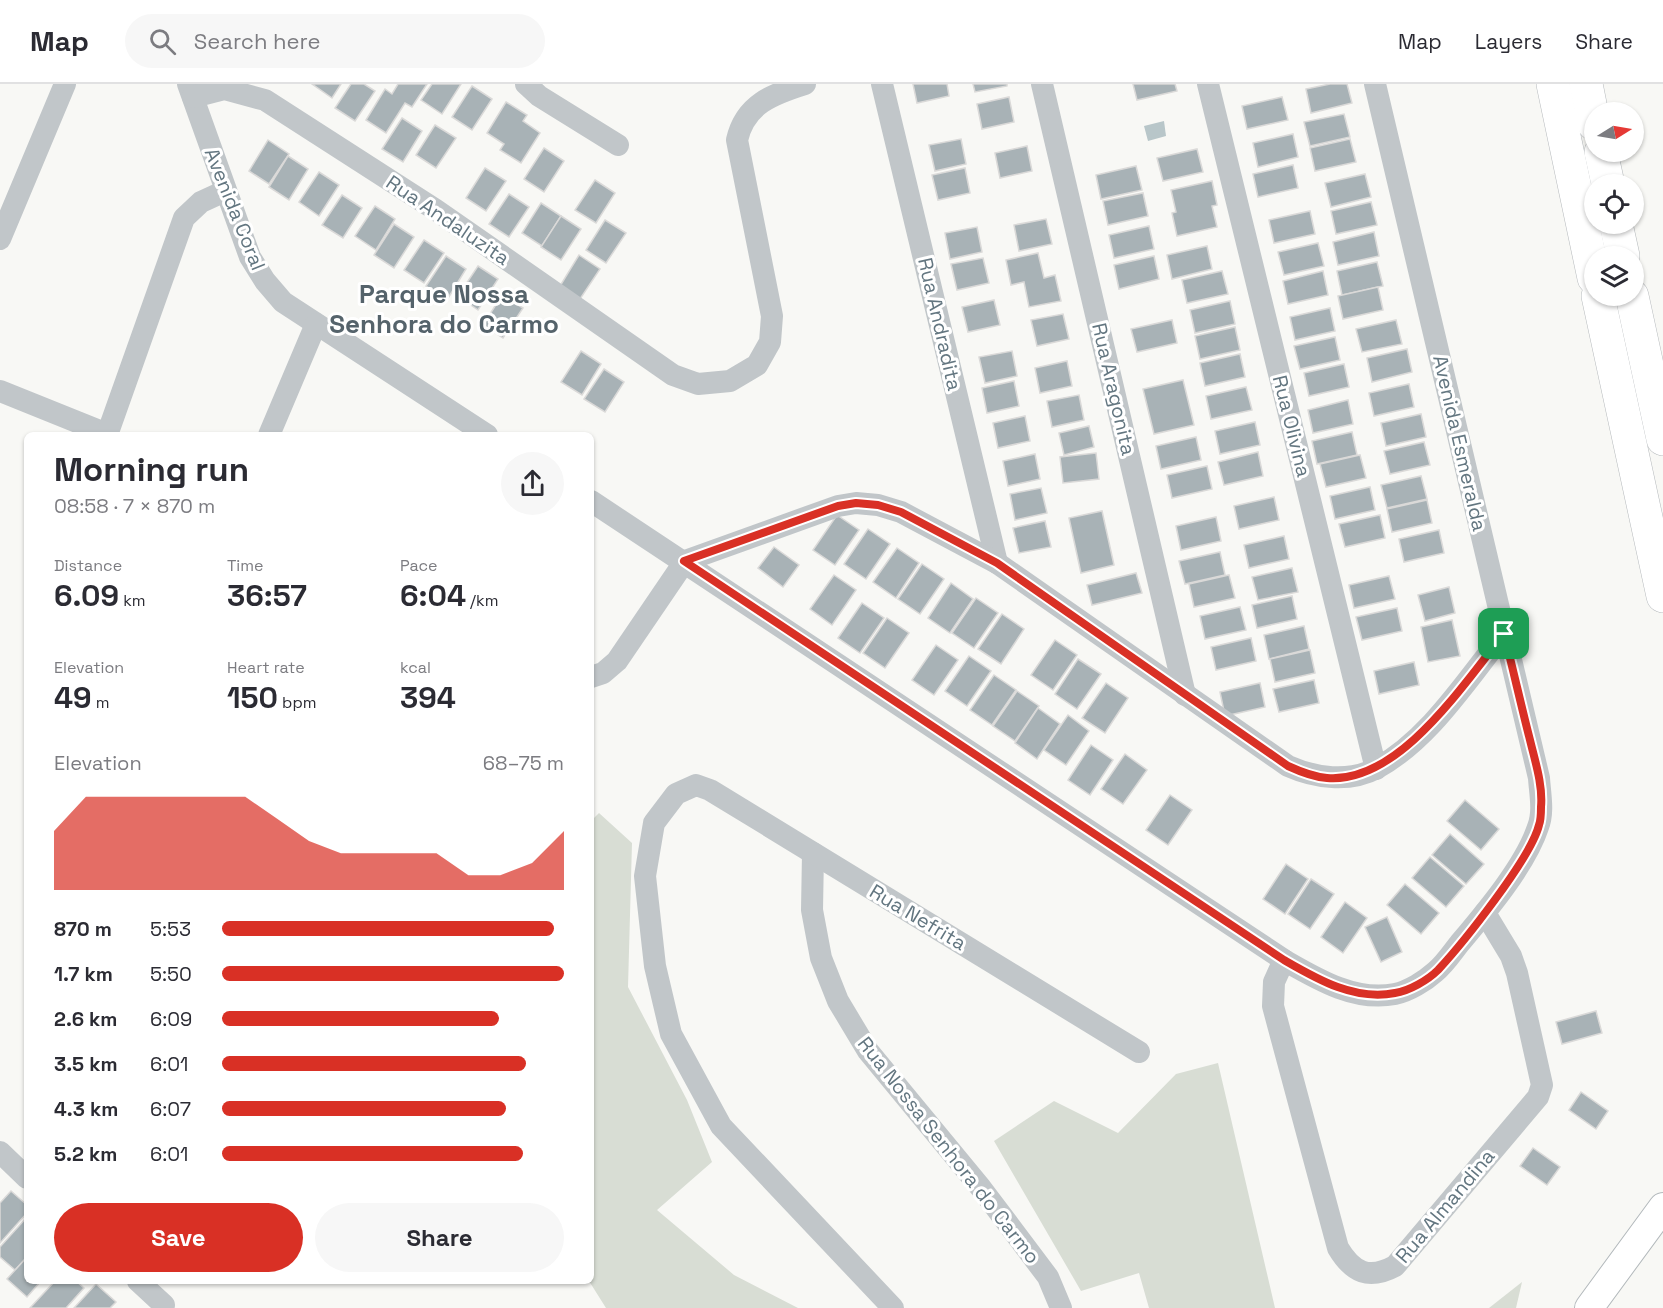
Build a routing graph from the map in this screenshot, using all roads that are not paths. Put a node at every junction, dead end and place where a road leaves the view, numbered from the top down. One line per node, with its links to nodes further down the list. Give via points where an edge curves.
1 (65, 84): 14 (street)
2 (526, 84): 12 (street)
3 (805, 84): 10 (street, Rua Andaluzita, via 761,101 747,115 737,141 772,316 770,342 757,365 730,381 698,384 673,375 436,210 265,100 224,89)
4 (882, 84): 28 (street, Rua Andradita)
5 (1042, 84): 32 (street, Rua Aragonita)
6 (1208, 84): 33 (street, Rua Olivina)
7 (1375, 84): 30 (street, Avenida Esmeralda)
8 (1553, 84): 15 (highway)
9 (1586, 84): 11 (highway)
10 (190, 90): 13 (street, Avenida Coral)
11 (1590, 102)
12 (618, 145)
13 (225, 191): 18 (street, Avenida Coral, via 250,257 265,281 283,302); 22 (street, via 201,202 184,218)
14 (2, 231)
15 (1587, 246)
16 (1600, 306): 29 (highway)
17 (1634, 306): 25 (highway)
18 (316, 324): 20 (street, Avenida Coral); 23 (street)
19 (0, 391): 21 (street)
20 (460, 427): 24 (street, Avenida Coral)
21 (100, 432)
22 (108, 432)
23 (270, 432)
24 (477, 432)
25 (1663, 439)
26 (594, 503): 27 (street)
27 (684, 561): 28 (street, via 856,503 901,512); 31 (street, via 617,661); 36 (street)
28 (997, 563): 32 (street)
29 (1663, 596)
30 (1504, 634): 33 (street, via 1437,716); 35 (street, Avenida Esmeralda, via 1542,803 1539,826 1529,848)
31 (594, 676)
32 (1185, 694): 33 (street, via 1288,766 1308,775 1330,779)
33 (1376, 769)
34 (813, 853): 37 (street, Rua Nefrita); 44 (street, Rua Nefrita, via 710,790 696,785 676,794 654,823 645,876 655,966 670,1034 721,1126); 45 (street, Rua Nossa Senhora do Carmo, via 812,910 821,958 838,1001 868,1051 981,1188 1048,1277)
35 (1485, 913): 36 (street, via 1437,971 1419,984 1395,993 1371,995 1341,989); 36 (street, Rua Almandina, via 1517,973 1542,1085 1538,1097 1395,1266 1382,1273 1357,1270 1345,1261 1338,1248 1273,1006 1274,982)
36 (1284, 960)
37 (1139, 1052)
38 (0, 1152): 39 (street)
39 (24, 1175)
40 (1663, 1207): 46 (main road)
41 (1663, 1233): 47 (main road)
42 (141, 1284): 43 (street)
43 (164, 1305)
44 (893, 1308)
45 (1061, 1308)
46 (1589, 1308)
47 (1612, 1308)

